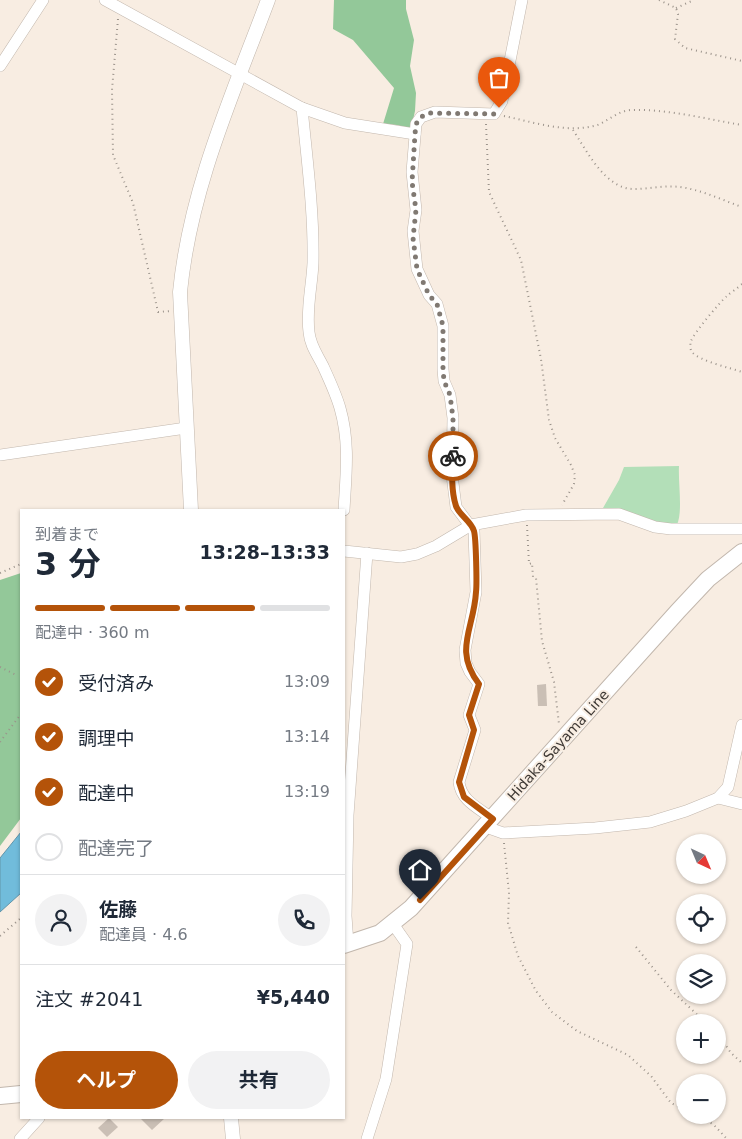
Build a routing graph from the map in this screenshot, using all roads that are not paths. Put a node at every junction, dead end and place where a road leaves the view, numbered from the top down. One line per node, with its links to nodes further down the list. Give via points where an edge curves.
1 (43, 0): 5 (street)
2 (268, 0): 6 (street)
3 (522, 0): 8 (street, via 502,100 490,114 429,113 416,124)
4 (107, 1): 6 (street)
5 (0, 66)
6 (240, 76): 7 (street); 9 (street, via 202,175 183,261 180,292)
7 (302, 108): 8 (street, via 345,124); 12 (street, via 312,212 313,264 308,330 310,344 340,408 346,435)
8 (415, 134): 13 (street, via 412,182 417,269 441,313 444,381 450,395 453,418 455,500 456,507)
9 (186, 428): 10 (street); 11 (street)
10 (0, 454)
11 (191, 509)
12 (344, 509)
13 (471, 525): 14 (street, via 526,515 619,514 654,528); 17 (street, via 417,554 401,557); 21 (street, via 474,531 476,592 465,650 466,663 479,684 469,715 474,730 459,782 464,797)
14 (742, 529)
15 (345, 551): 17 (street)
16 (742, 552): 21 (main road, Hidaka-Sayama Line, via 708,579)
17 (366, 553): 23 (street, via 348,815)
18 (742, 725): 19 (street, via 728,787)
19 (718, 798): 20 (street); 21 (street, via 650,822 503,833)
20 (742, 804)
21 (489, 823): 22 (main road, Hidaka-Sayama Line, via 428,891)
22 (393, 924): 23 (main road, Hidaka-Sayama Line, via 380,933); 30 (street, via 407,944 386,1079)
23 (346, 945)
24 (20, 1094): 25 (main road)
25 (0, 1096)
26 (38, 1119): 28 (street)
27 (231, 1119): 29 (street)
28 (20, 1139)
29 (233, 1139)
30 (367, 1139)

